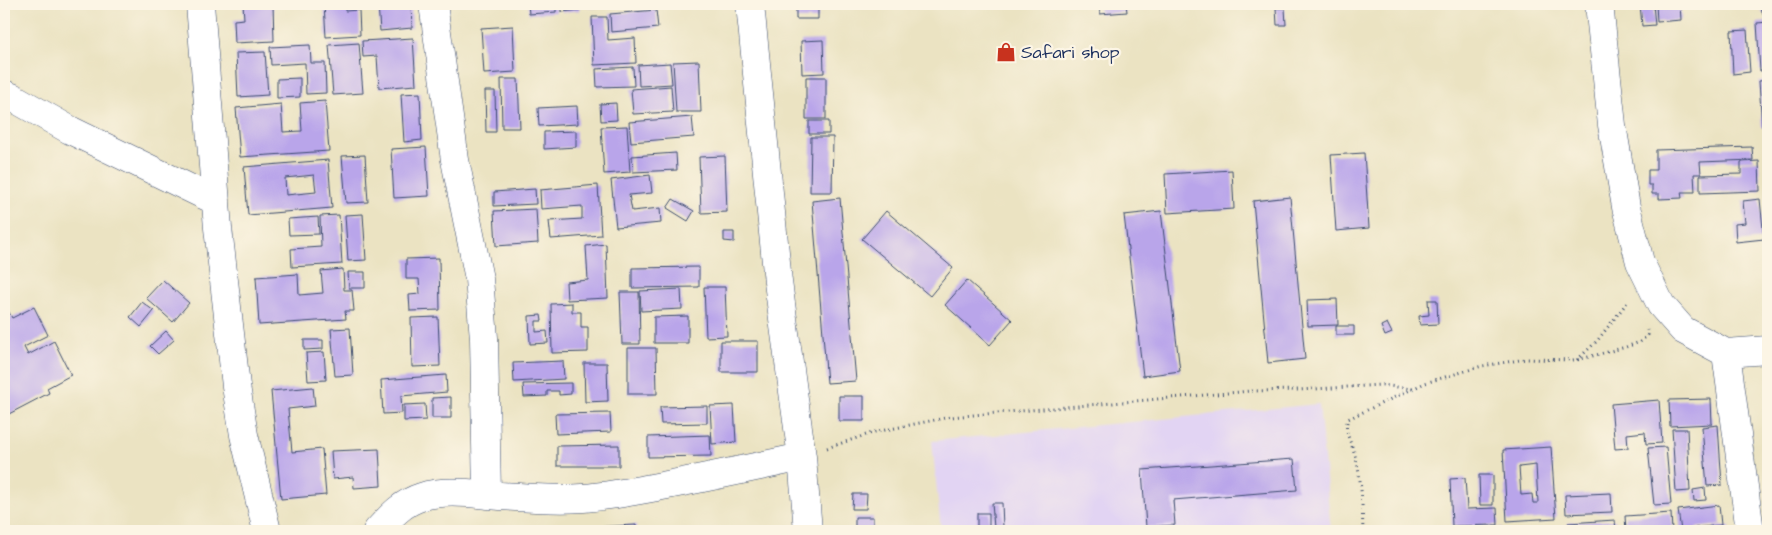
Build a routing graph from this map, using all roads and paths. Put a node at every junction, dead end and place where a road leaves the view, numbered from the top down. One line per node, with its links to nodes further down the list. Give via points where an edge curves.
1 (200, 4): 6 (street)
2 (434, 4): 14 (street, via 455,160 478,279 484,338)
3 (750, 4): 13 (street, via 778,282)
4 (1599, 4): 10 (street, via 1612,125 1626,207 1640,262 1662,305 1683,330)
5 (4, 94): 6 (street)
6 (216, 201): 15 (street, via 236,386)
7 (1631, 297): 11 (path)
8 (1646, 328): 11 (path, via 1648,335 1640,342)
9 (1768, 350): 10 (street)
10 (1726, 353): 19 (street)
11 (1577, 360): 12 (path, via 1526,359 1482,366)
12 (1412, 389): 13 (path, via 1382,385 1251,391 950,417 875,432); 18 (path, via 1348,419 1347,432 1359,469)
13 (802, 457): 14 (street, via 600,496 529,498); 17 (street)
14 (487, 495): 16 (street, via 422,496 395,511)
15 (267, 531)
16 (377, 531)
17 (808, 531)
18 (1363, 531)
19 (1750, 531)

